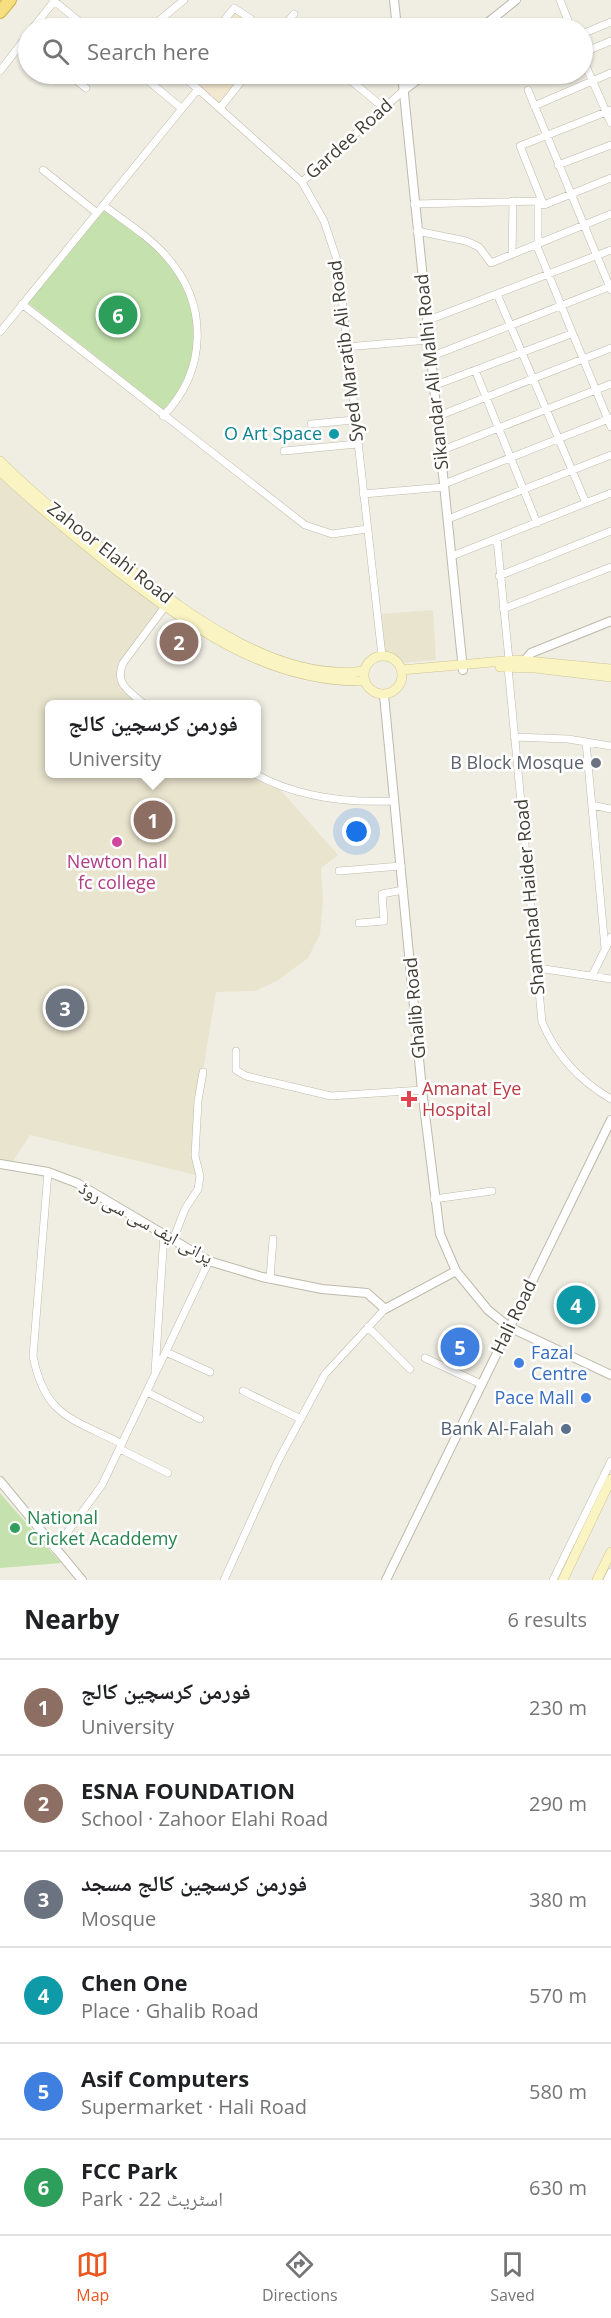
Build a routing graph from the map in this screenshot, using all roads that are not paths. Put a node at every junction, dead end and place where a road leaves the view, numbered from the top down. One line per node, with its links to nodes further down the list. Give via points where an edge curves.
1 (10, 0): 7 (highway)
2 (54, 0): 9 (street); 10 (street)
3 (184, 0): 11 (street)
4 (393, 0): 15 (street)
5 (516, 0): 16 (street)
6 (560, 0): 17 (street)
7 (0, 12)
8 (294, 14): 14 (street)
9 (40, 18)
10 (75, 18)
11 (162, 18)
12 (226, 18): 13 (street, via 234,8)
13 (248, 18)
14 (291, 18)
15 (396, 18)
16 (494, 18)
17 (567, 18)
18 (610, 26): 19 (street)
19 (593, 31)
20 (611, 41): 22 (street)
21 (18, 50): 23 (street)
22 (593, 50)
23 (0, 71)
24 (611, 73): 25 (street)
25 (593, 80)
26 (593, 82): 43 (street)
27 (81, 84): 35 (street)
28 (154, 84): 40 (street)
29 (192, 84): 36 (street, Syed Maratib Ali Road)
30 (239, 84): 41 (street)
31 (355, 84): 42 (street)
32 (403, 84): 37 (street, Sikandar Ali Malhi Road)
33 (412, 84): 37 (street, Gardee Road)
34 (583, 84): 39 (street)
35 (86, 88)
36 (198, 89): 40 (street); 41 (street, Syed Maratib Ali Road)
37 (404, 90): 42 (street, Gardee Road); 54 (street, Sikandar Ali Malhi Road)
38 (528, 90): 39 (street)
39 (534, 106): 45 (street)
40 (181, 108): 55 (street)
41 (220, 108): 50 (street, Syed Maratib Ali Road)
42 (384, 108): 50 (street, Gardee Road)
43 (609, 111): 44 (street); 45 (street)
44 (611, 123)
45 (546, 136): 47 (street); 53 (street, via 520,146)
46 (611, 145): 47 (street)
47 (558, 165): 51 (street)
48 (43, 170): 56 (street)
49 (611, 178): 51 (street)
50 (302, 182): 74 (street, Syed Maratib Ali Road, via 324,221 338,263)
51 (571, 194): 53 (street, via 544,205); 58 (street)
52 (513, 201): 53 (street); 54 (street); 62 (street)
53 (540, 201): 60 (street)
54 (414, 204): 59 (street, Sikandar Ali Malhi Road)
55 (103, 205): 56 (street); 86 (street, via 167,256 185,284 193,306 197,340 193,370 180,399)
56 (97, 213): 67 (street)
57 (611, 214): 58 (street)
58 (584, 225): 60 (street); 63 (street)
59 (417, 231): 62 (street, via 466,241 479,247 490,263); 69 (street, Sikandar Ali Malhi Road)
60 (537, 244): 62 (street); 64 (street)
61 (611, 250): 63 (street)
62 (512, 254)
63 (596, 255): 64 (street); 65 (street)
64 (548, 274): 66 (street); 68 (street)
65 (610, 288): 68 (street)
66 (497, 294): 69 (street); 70 (street)
67 (22, 304): 71 (street); 86 (street)
68 (560, 306): 70 (street); 72 (street)
69 (426, 321): 73 (street, Sikandar Ali Malhi Road)
70 (511, 325): 76 (street); 77 (street)
71 (0, 332)
72 (571, 334): 76 (street); 78 (street)
73 (428, 340): 74 (street); 77 (street, Sikandar Ali Malhi Road)
74 (346, 347): 89 (street, Syed Maratib Ali Road)
75 (611, 348): 78 (street)
76 (522, 352): 79 (street); 80 (street)
77 (430, 357): 82 (street, Sikandar Ali Malhi Road)
78 (582, 359): 80 (street); 83 (street)
79 (475, 370): 82 (street); 84 (street)
80 (533, 379): 84 (street); 85 (street)
81 (611, 384): 83 (street)
82 (433, 386): 87 (street, Sikandar Ali Malhi Road)
83 (595, 390): 85 (street); 88 (street)
84 (486, 397): 87 (street); 92 (street)
85 (546, 409): 92 (street); 93 (street)
86 (164, 416): 109 (street, via 305,525 332,534)
87 (436, 417): 96 (street, Sikandar Ali Malhi Road)
88 (609, 419): 91 (street); 93 (street)
89 (354, 420): 90 (street); 94 (street, Syed Maratib Ali Road)
90 (311, 424)
91 (611, 427)
92 (498, 428): 96 (street); 98 (street)
93 (558, 439): 98 (street); 101 (street)
94 (357, 444): 95 (street); 105 (street, Syed Maratib Ali Road)
95 (284, 451)
96 (440, 451): 102 (street, Sikandar Ali Malhi Road)
97 (611, 455): 101 (street)
98 (510, 458): 102 (street); 103 (street)
99 (0, 461): 115 (main road, Zahoor Elahi Road)
100 (0, 471): 115 (main road, Zahoor Elahi Road, via 52,519)
101 (572, 471): 103 (street); 106 (street)
102 (444, 486): 105 (street); 107 (street, Sikandar Ali Malhi Road)
103 (523, 490): 107 (street); 108 (street)
104 (611, 493): 106 (street)
105 (363, 494): 109 (street, Syed Maratib Ali Road)
106 (586, 503): 108 (street)
107 (448, 519): 112 (street, Sikandar Ali Malhi Road)
108 (537, 523): 111 (street)
109 (367, 529): 118 (street, Syed Maratib Ali Road)
110 (610, 533): 114 (street)
111 (497, 539): 112 (street); 114 (street, Shamshad Haider Road)
112 (452, 556): 121 (street, Sikandar Ali Malhi Road)
113 (611, 567): 116 (street)
114 (499, 576): 116 (street, Shamshad Haider Road)
115 (168, 604): 123 (main road, Zahoor Elahi Road, via 287,662 336,672); 126 (main road, Zahoor Elahi Road, via 213,638 287,671 324,681); 128 (street, via 119,673 124,688)
116 (503, 609): 120 (street, Shamshad Haider Road)
117 (611, 621): 119 (street, via 531,653)
118 (382, 656): 123 (main road, via 370,660); 124 (main road, via 394,660)
119 (525, 660): 120 (main road); 122 (main road)
120 (509, 664): 121 (main road); 125 (main road); 129 (street, Shamshad Haider Road)
121 (462, 667): 124 (main road)
122 (611, 669)
123 (364, 670): 126 (main road)
124 (402, 673): 127 (main road, via 399,687)
125 (611, 677)
126 (364, 681): 127 (main road, via 371,692)
127 (384, 695): 133 (street, Ghalib Road)
128 (138, 700)
129 (514, 737): 130 (street); 142 (street, Shamshad Haider Road)
130 (586, 742): 131 (street); 134 (street)
131 (611, 746)
132 (261, 777): 133 (street, via 321,797)
133 (394, 801): 136 (street, Ghalib Road)
134 (592, 806): 135 (street); 141 (street)
135 (611, 809)
136 (401, 866): 137 (street); 138 (street, Ghalib Road)
137 (339, 871)
138 (403, 890): 139 (street, via 381,894 384,921); 147 (street, Ghalib Road)
139 (359, 923)
140 (611, 937): 141 (street)
141 (605, 948): 143 (street)
142 (538, 968): 143 (street); 148 (street, Shamshad Haider Road, via 542,1022 548,1036 579,1076)
143 (592, 976): 144 (street)
144 (611, 979)
145 (236, 1051): 147 (street, via 236,1070 246,1076 331,1096)
146 (202, 1072): 156 (street, via 195,1138 198,1189)
147 (422, 1090): 153 (street, Ghalib Road)
148 (611, 1099)
149 (611, 1120): 162 (street, Hali Road)
150 (0, 1164): 151 (street, پرانی ایف سی سی روڈ)
151 (48, 1172): 154 (street, پرانی ایف سی سی روڈ, via 77,1184); 174 (street, via 33,1356 37,1379 47,1400 63,1414)
152 (492, 1191): 153 (street)
153 (434, 1199): 158 (street, Ghalib Road, via 440,1234)
154 (164, 1234): 156 (street, پرانی ایف سی سی روڈ); 168 (street)
155 (273, 1239): 159 (street)
156 (173, 1240): 157 (street, پرانی ایف سی سی روڈ)
157 (209, 1261): 159 (street, پرانی ایف سی سی روڈ); 163 (street)
158 (456, 1271): 160 (street); 162 (street, Ghalib Road, via 476,1298)
159 (270, 1279): 160 (street, پرانی ایف سی سی روڈ, via 367,1293)
160 (385, 1309): 161 (street)
161 (368, 1327): 165 (street); 173 (street, via 325,1374)
162 (509, 1327): 167 (street, Ghalib Road); 169 (street, Hali Road)
163 (166, 1352): 166 (street); 168 (street)
164 (424, 1358): 169 (street)
165 (410, 1369)
166 (210, 1372)
167 (611, 1375)
168 (154, 1377): 171 (street)
169 (481, 1384): 184 (street, Hali Road)
170 (243, 1391): 173 (street)
171 (147, 1392): 172 (street); 174 (street)
172 (200, 1419)
173 (301, 1419): 183 (street)
174 (121, 1447): 176 (street); 179 (street, via 102,1485)
175 (611, 1461): 185 (street)
176 (168, 1473)
177 (611, 1479): 186 (main road)
178 (0, 1481): 179 (street)
179 (55, 1549): 182 (street)
180 (611, 1552): 187 (main road)
181 (611, 1572): 188 (street)
182 (82, 1580)
183 (224, 1580)
184 (386, 1580)
185 (554, 1580)
186 (563, 1580)
187 (597, 1580)
188 (607, 1580)

